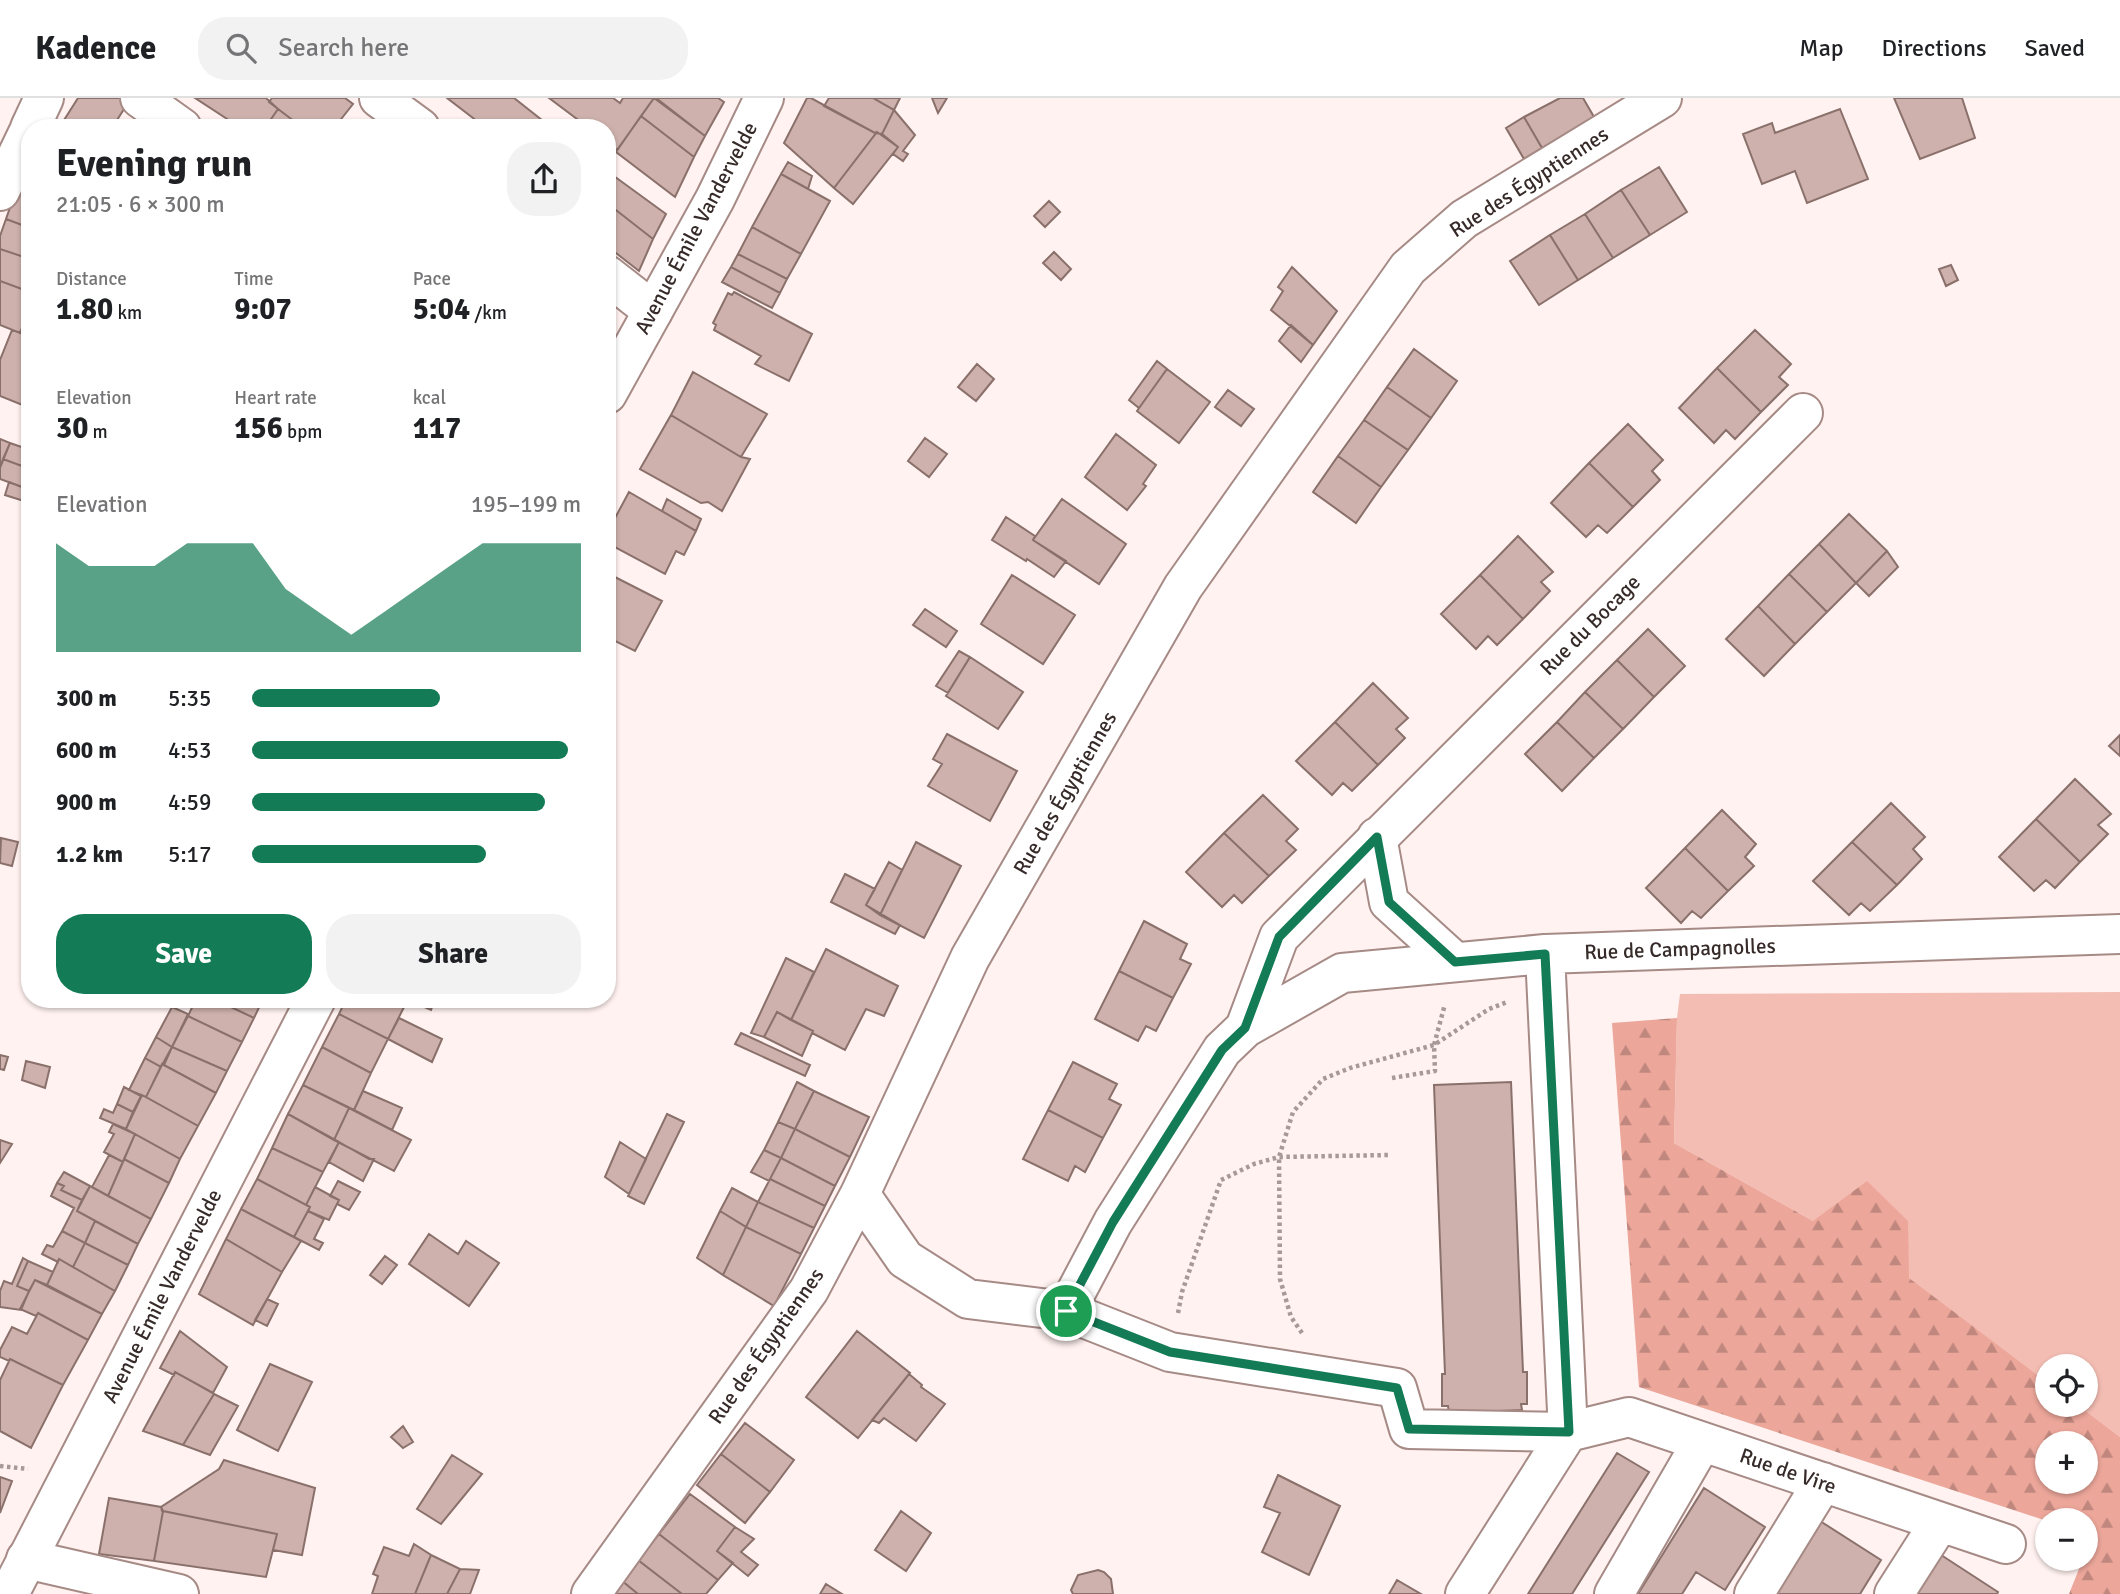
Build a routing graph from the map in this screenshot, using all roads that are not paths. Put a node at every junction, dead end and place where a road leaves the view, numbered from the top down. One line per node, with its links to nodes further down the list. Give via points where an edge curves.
1 (44, 98): 6 (street)
2 (140, 98): 7 (street)
3 (379, 98): 8 (street)
4 (764, 98): 12 (street, Avenue Émile Vandervelde)
5 (1662, 98): 21 (street, Rue des Égyptiennes, via 1464,219 1408,268 1183,587 970,958)
6 (34, 119)
7 (169, 119)
8 (408, 119)
9 (21, 147): 10 (street)
10 (0, 191)
11 (616, 282): 12 (street)
12 (653, 311): 13 (street, Avenue Émile Vandervelde)
13 (616, 378)
14 (1802, 413): 15 (street, Rue du Bocage)
15 (1377, 837): 17 (street, via 1389,902); 20 (street, Rue du Bocage, via 1279,937)
16 (2112, 925): 18 (street, Rue de Campagnolles)
17 (1455, 962): 18 (street, Rue de Campagnolles); 20 (street, Rue de Campagnolles, via 1342,973)
18 (1546, 970): 23 (street)
19 (311, 1008): 28 (street, Avenue Émile Vandervelde)
20 (1245, 1028): 22 (street, Rue du Bocage, via 1222,1050 1113,1222)
21 (860, 1194): 22 (street, Rue de Vire, via 905,1259 968,1299); 31 (street, Rue des Égyptiennes, via 809,1290)
22 (1066, 1311): 23 (street, Rue de Vire, via 1170,1352 1397,1388 1409,1429)
23 (1569, 1432): 24 (street, Rue de Vire, via 1629,1417); 32 (street)
24 (1702, 1442): 25 (street, Rue de Vire); 33 (street)
25 (1823, 1482): 26 (street, Rue de Vire); 34 (street)
26 (1940, 1522): 27 (street, Rue de Vire); 35 (street)
27 (2006, 1544)
28 (26, 1559): 29 (street, Avenue Émile Vandervelde); 30 (street)
29 (9, 1594)
30 (179, 1594)
31 (591, 1594)
32 (1465, 1594)
33 (1614, 1594)
34 (1754, 1594)
35 (1894, 1594)

